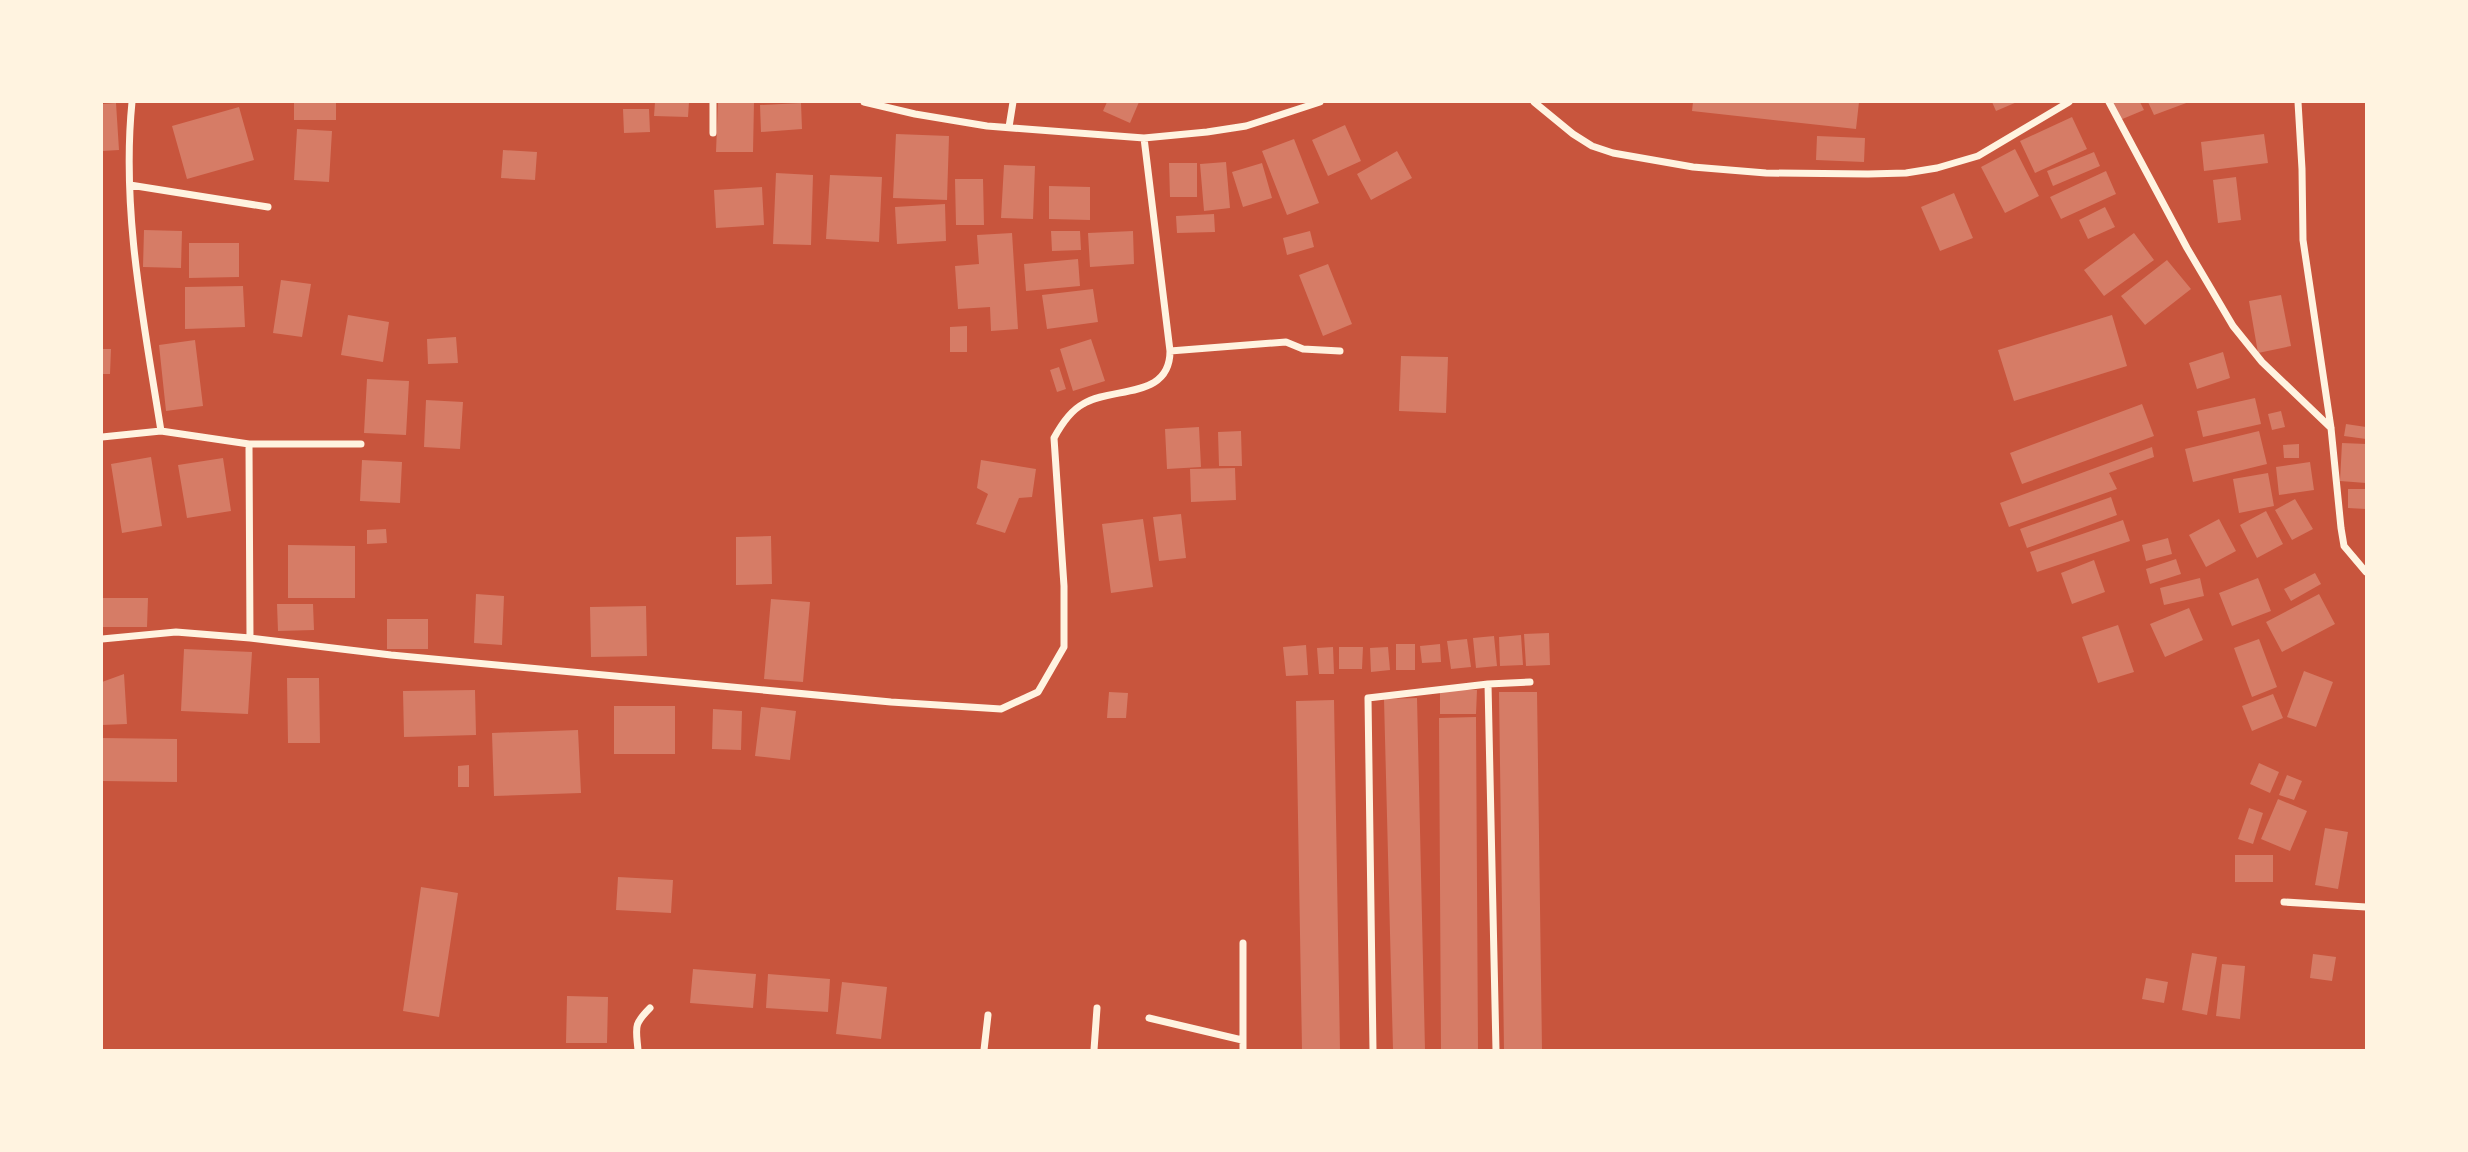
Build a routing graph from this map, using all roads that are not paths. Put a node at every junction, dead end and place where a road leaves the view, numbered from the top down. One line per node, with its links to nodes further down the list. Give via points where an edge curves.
1 (132, 102): 13 (street)
2 (713, 102): 11 (street)
3 (864, 102): 10 (street)
4 (1013, 102): 10 (street)
5 (1320, 102): 12 (street, via 1246,126)
6 (1535, 102): 7 (street, via 1573,134 1614,153 1705,168 1868,174 1937,168 1978,156)
7 (2069, 102)
8 (2109, 102): 17 (street, via 2233,326 2262,362)
9 (2298, 102): 17 (street, via 2302,240)
10 (1009, 127): 12 (street)
11 (713, 133)
12 (1144, 138): 15 (street)
13 (130, 185): 14 (street); 18 (street)
14 (268, 207)
15 (1170, 351): 16 (street, via 1286,342 1303,349); 23 (street, via 1163,375 1147,387 1097,397 1081,405 1054,438 1064,647 1038,692 1000,709 391,655)
16 (1340, 351)
17 (2331, 428): 22 (street, via 2344,546)
18 (161, 431): 19 (street); 20 (street)
19 (102, 437)
20 (249, 444): 21 (street); 23 (street)
21 (361, 444)
22 (2367, 572)
23 (250, 638): 24 (street, via 176,632)
24 (102, 639)
25 (1530, 682): 26 (street)
26 (1488, 684): 39 (street, via 1368,698); 40 (street)
27 (2284, 902): 28 (street)
28 (2367, 907)
29 (1243, 943): 34 (street)
30 (650, 1008): 35 (street, via 638,1020)
31 (1097, 1008): 37 (street)
32 (988, 1015): 36 (street)
33 (1149, 1018): 34 (street)
34 (1242, 1040): 38 (street)
35 (638, 1051)
36 (984, 1051)
37 (1094, 1051)
38 (1243, 1051)
39 (1373, 1051)
40 (1496, 1051)

